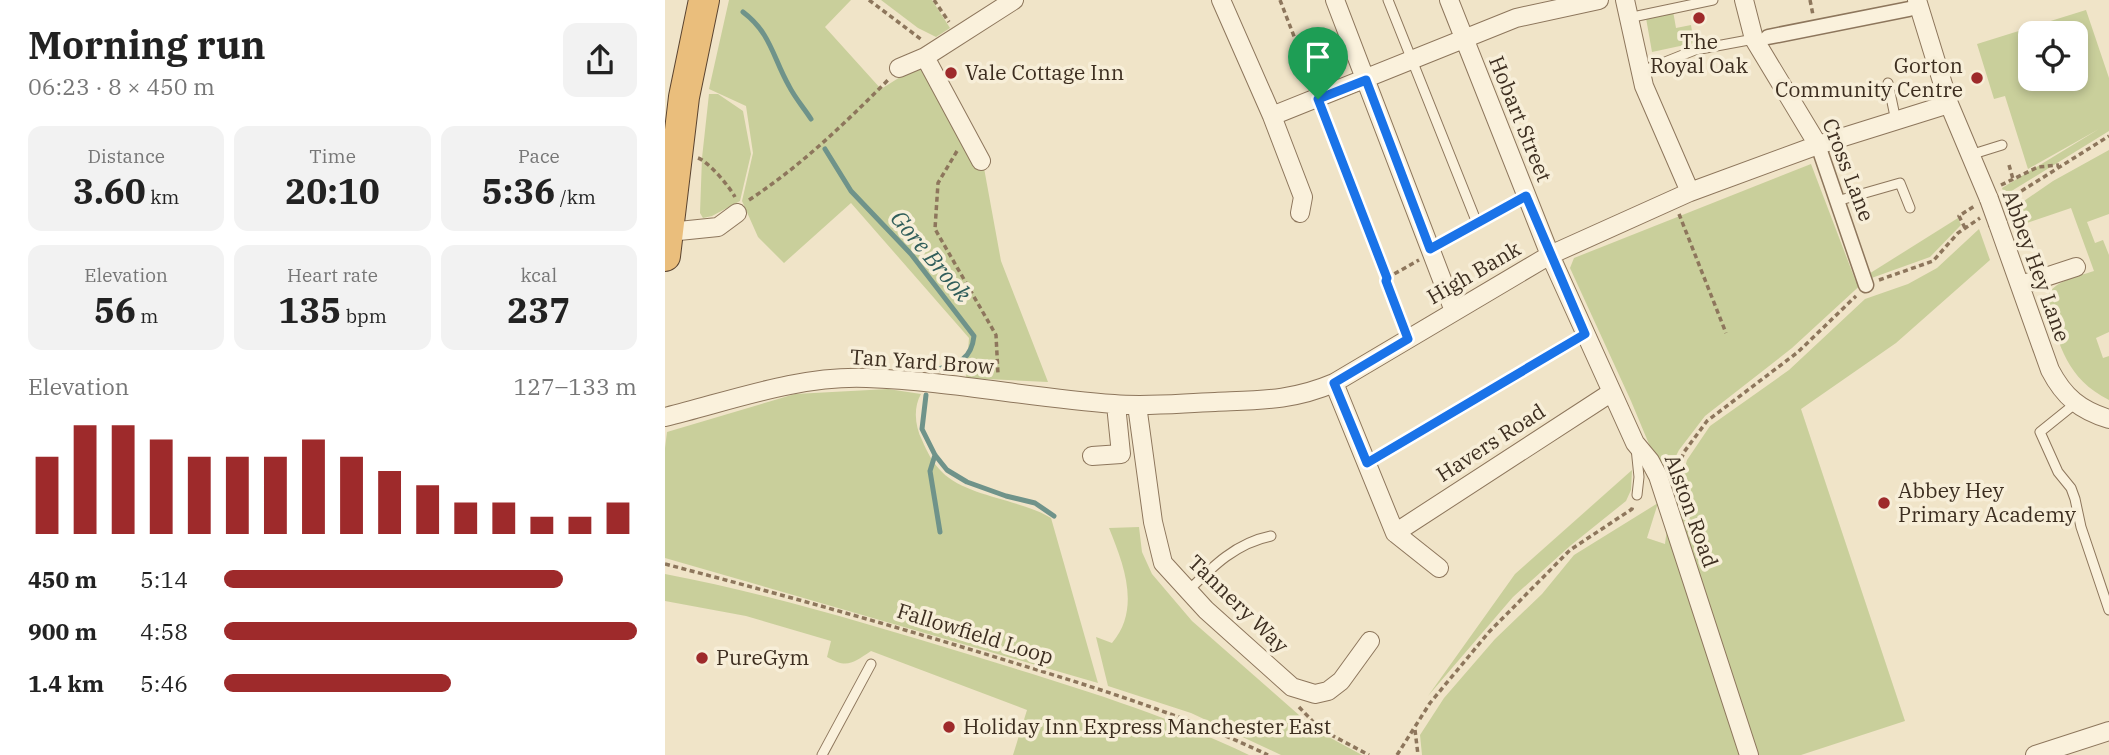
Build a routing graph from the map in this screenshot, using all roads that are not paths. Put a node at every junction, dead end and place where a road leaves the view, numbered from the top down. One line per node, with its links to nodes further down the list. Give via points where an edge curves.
1 (704, 0): 27 (highway)
2 (1014, 0): 14 (street)
3 (1220, 0): 21 (street)
4 (1335, 0): 18 (street)
5 (1388, 0): 15 (lane)
6 (1449, 0): 13 (street, Hobart Street)
7 (1599, 0): 13 (street, via 1516,18)
8 (1713, 0): 11 (lane)
9 (1744, 0): 12 (street, Cross Lane)
10 (1913, 4): 12 (street); 20 (street, Abbey Hey Lane)
11 (1626, 9): 17 (street)
12 (1761, 38): 17 (lane, via 1695,50); 23 (street, Cross Lane)
13 (1464, 40): 15 (street); 29 (street, Hobart Street)
14 (930, 53): 16 (street); 26 (street)
15 (1412, 61): 18 (street); 34 (lane)
16 (899, 68)
17 (1640, 72): 28 (street)
18 (1366, 80): 21 (street); 36 (street)
19 (1888, 83): 22 (lane)
20 (1949, 104): 22 (street, High Bank); 25 (street, Abbey Hey Lane)
21 (1272, 116): 33 (street, via 1303,197)
22 (1896, 121): 23 (street, High Bank)
23 (1818, 145): 28 (street, High Bank); 30 (street, Cross Lane)
24 (2002, 145): 25 (lane)
25 (1970, 155): 40 (street, Abbey Hey Lane, bridge)
26 (981, 161)
27 (669, 172): 35 (highway)
28 (1690, 192): 37 (street, High Bank)
29 (1526, 196): 34 (lane); 37 (street, Hobart Street)
30 (1837, 201): 32 (lane, via 1899,183); 39 (street, Cross Lane)
31 (740, 204): 35 (street, via 718,227)
32 (1910, 208)
33 (1300, 213)
34 (1477, 223): 36 (lane)
35 (667, 244)
36 (1430, 249): 41 (street)
37 (1549, 255): 41 (street, High Bank); 42 (street, Alston Road)
38 (2076, 267): 40 (street)
39 (1866, 285)
40 (2021, 285): 45 (street, Abbey Hey Lane, via 2050,370 2060,389)
41 (1454, 311): 43 (street, High Bank)
42 (1585, 334): 44 (street, Alston Road); 52 (lane)
43 (1334, 383): 47 (street, High Bank, via 1285,399); 52 (street)
44 (1612, 391): 50 (street, Alston Road); 54 (street, Havers Road)
45 (2076, 403): 49 (street, Abbey Hey Lane); 58 (lane, via 2040,432 2058,472 2071,488)
46 (1116, 405): 47 (street, Tan Yard Brow); 48 (street, Tan Yard Brow, via 865,378 810,381); 51 (street, via 1121,454)
47 (1137, 405): 57 (street, Tannery Way, via 1163,563)
48 (665, 417)
49 (2109, 419)
50 (1635, 443): 53 (lane); 63 (street, Alston Road, via 1658,476)
51 (1092, 456)
52 (1367, 463): 54 (street)
53 (1637, 495)
54 (1395, 533): 56 (street)
55 (1271, 536): 57 (lane, via 1236,549)
56 (1439, 568)
57 (1188, 591): 59 (street, Tannery Way, via 1292,687 1315,694 1341,681)
58 (2109, 610)
59 (1370, 641)
60 (871, 664): 62 (lane)
61 (2109, 731): 64 (street)
62 (822, 755)
63 (1749, 755)
64 (2035, 755)

